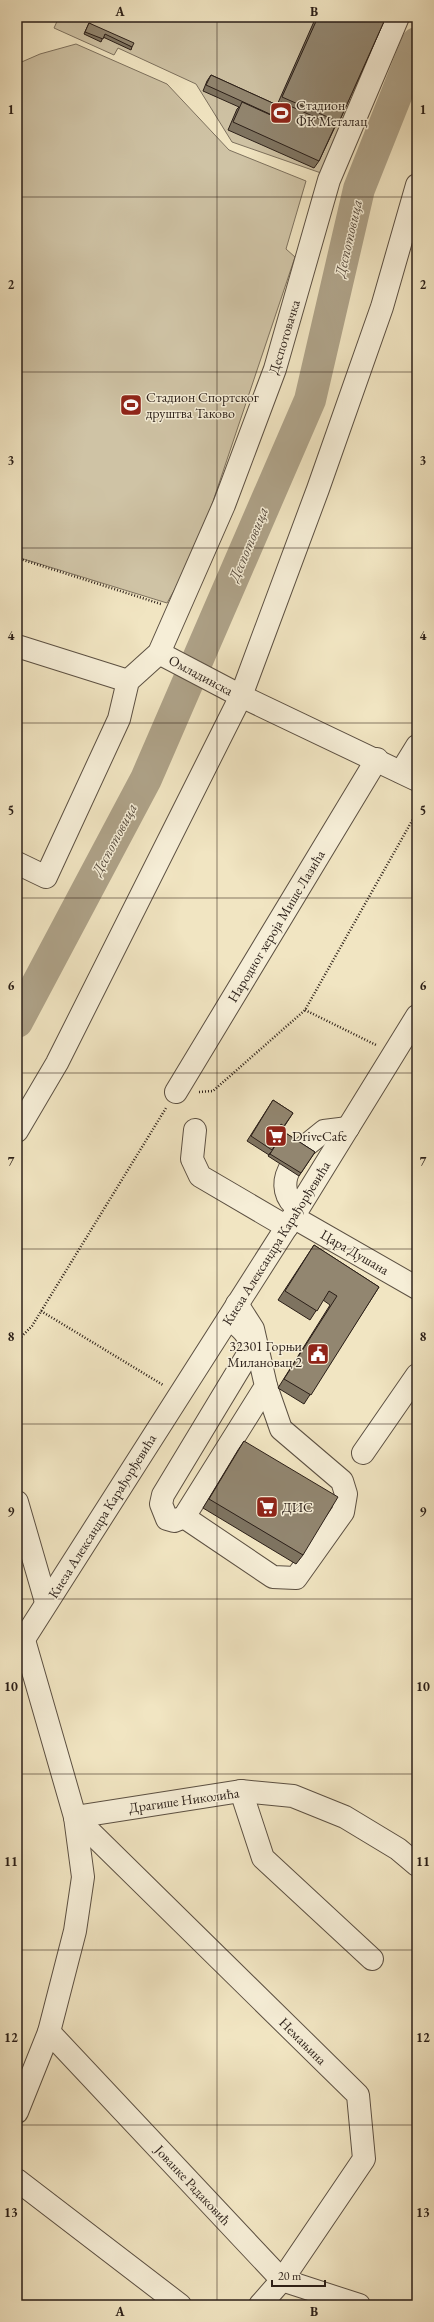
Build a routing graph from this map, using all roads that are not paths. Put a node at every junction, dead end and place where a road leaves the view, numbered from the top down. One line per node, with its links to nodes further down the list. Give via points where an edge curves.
1 (398, 17): 4 (street, Деспотовачка, via 329,180 276,369 224,505 178,610)
2 (417, 185): 6 (street, via 376,322 318,489)
3 (17, 646): 5 (street)
4 (165, 656): 5 (street, Омладинска); 6 (street, Омладинска)
5 (128, 681): 10 (street, via 119,719 46,877)
6 (241, 696): 8 (street, Омладинска); 15 (street, via 56,1063)
7 (417, 746): 9 (street)
8 (377, 760): 9 (street, Омладинска); 12 (street, Народног хероја Мише Лазића)
9 (409, 776)
10 (17, 863)
11 (416, 1021): 13 (street, Кнеза Александра Карађорђевића)
12 (176, 1092)
13 (348, 1128): 16 (street, via 324,1131); 18 (street, Кнеза Александра Карађорђевића)
14 (195, 1130): 18 (street, Цара Душана, via 192,1160 200,1176)
15 (17, 1131)
16 (303, 1148)
17 (289, 1170): 18 (street, via 284,1180)
18 (293, 1217): 19 (street, Цара Душана); 20 (street, Кнеза Александра Карађорђевића)
19 (417, 1287)
20 (233, 1311): 22 (street, via 253,1329); 25 (street, via 251,1342 250,1351 163,1495 161,1504 167,1519 174,1521); 26 (street, Кнеза Александра Карађорђевића)
21 (417, 1376): 23 (street)
22 (266, 1386): 25 (street); 25 (street, via 281,1429 342,1481 346,1494 344,1512 296,1578 286,1579 273,1577)
23 (363, 1453)
24 (17, 1502): 26 (street)
25 (184, 1516)
26 (46, 1602): 27 (street, Кнеза Александра Карађорђевића)
27 (20, 1645): 29 (street)
28 (241, 1791): 29 (street, Драгише Николића); 30 (street, Драгише Николића, via 293,1796 345,1817 398,1848); 31 (street, via 263,1858)
29 (75, 1816): 32 (street, via 83,1876 75,1932); 35 (street, Немањина, via 358,2095 364,2159)
30 (417, 1865)
31 (372, 1959)
32 (49, 2032): 33 (street); 35 (street, Јованке Радаковић)
33 (17, 2112)
34 (17, 2180): 36 (street)
35 (282, 2280): 37 (street, Немањина); 38 (street, Јованке Радаковић)
36 (180, 2305)
37 (260, 2305)
38 (359, 2305)

